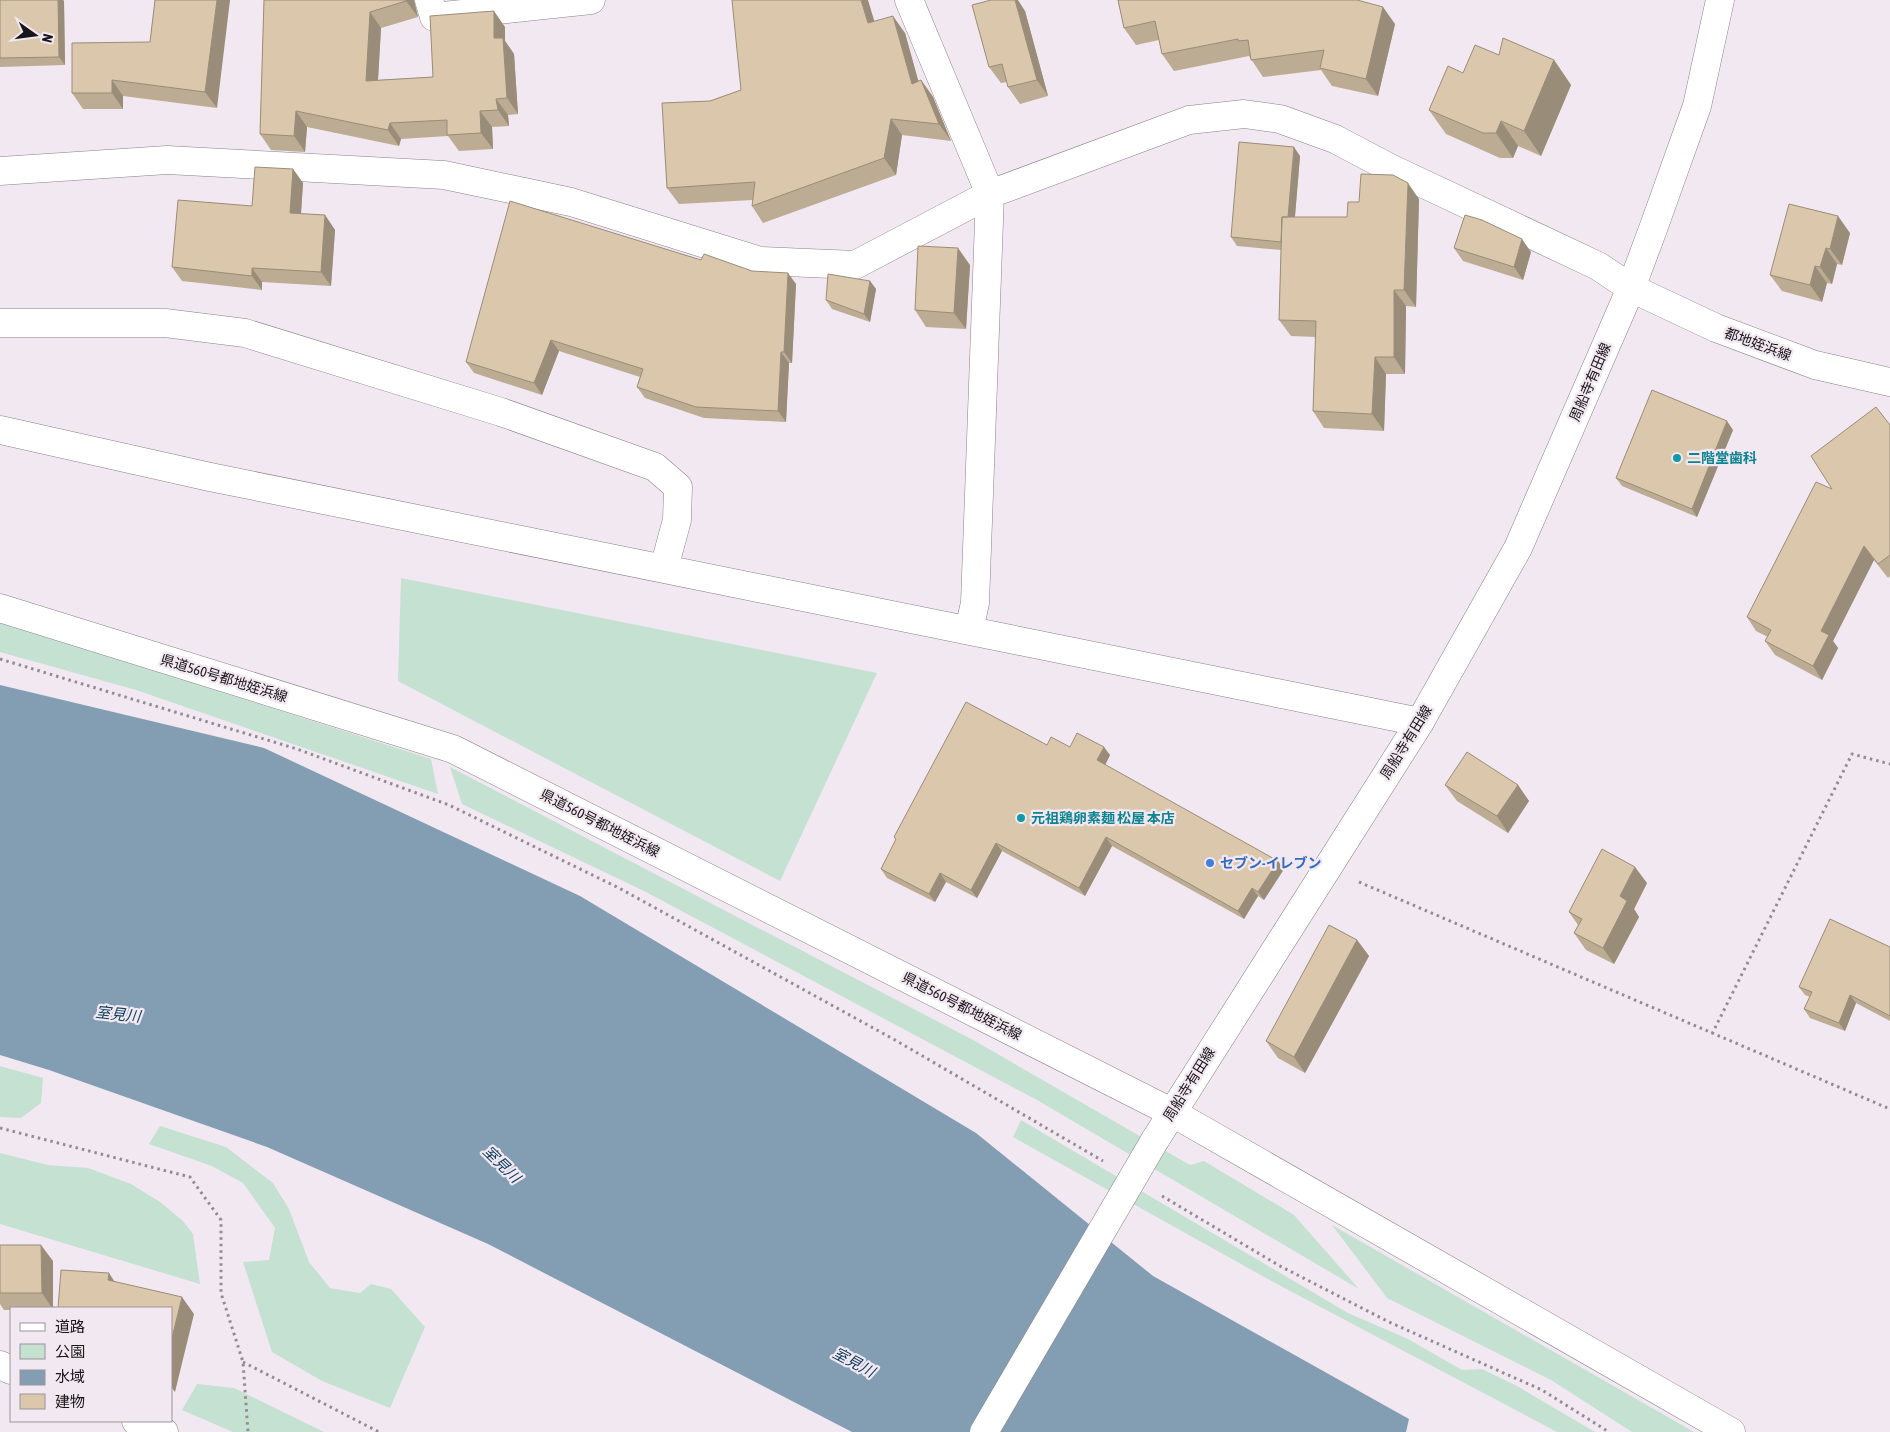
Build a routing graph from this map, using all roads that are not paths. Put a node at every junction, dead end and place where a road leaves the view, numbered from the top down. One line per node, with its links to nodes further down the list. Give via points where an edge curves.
1 (429, 0): 2 (street, via 434,17)
2 (591, 0)
3 (909, 0): 6 (street)
4 (1720, 0): 7 (street, 周船寺有田線, via 1697,106)
5 (0, 171): 6 (street, 都地姪浜線, via 167,160 444,175 571,202 760,261 855,265)
6 (990, 194): 7 (street, 都地姪浜線, via 1189,120 1244,114 1280,119 1335,139 1598,266); 13 (street, via 974,603)
7 (1631, 288): 9 (street, 都地姪浜線, via 1716,328 1806,362); 14 (street, 周船寺有田線, via 1518,548)
8 (0, 323): 11 (street, via 165,323 245,333 500,412 655,467 678,487 677,520)
9 (1890, 382)
10 (0, 430): 11 (street, via 210,477)
11 (664, 568): 13 (street)
12 (0, 608): 15 (street, 県道560号都地姪浜線, via 453,749)
13 (969, 630): 14 (street)
14 (1420, 722): 15 (street, 周船寺有田線)
15 (1171, 1112): 18 (street, 周船寺有田線, bridge); 19 (street, 県道560号都地姪浜線)
16 (139, 1422): 17 (street)
17 (164, 1432)
18 (984, 1432)
19 (1731, 1432)

